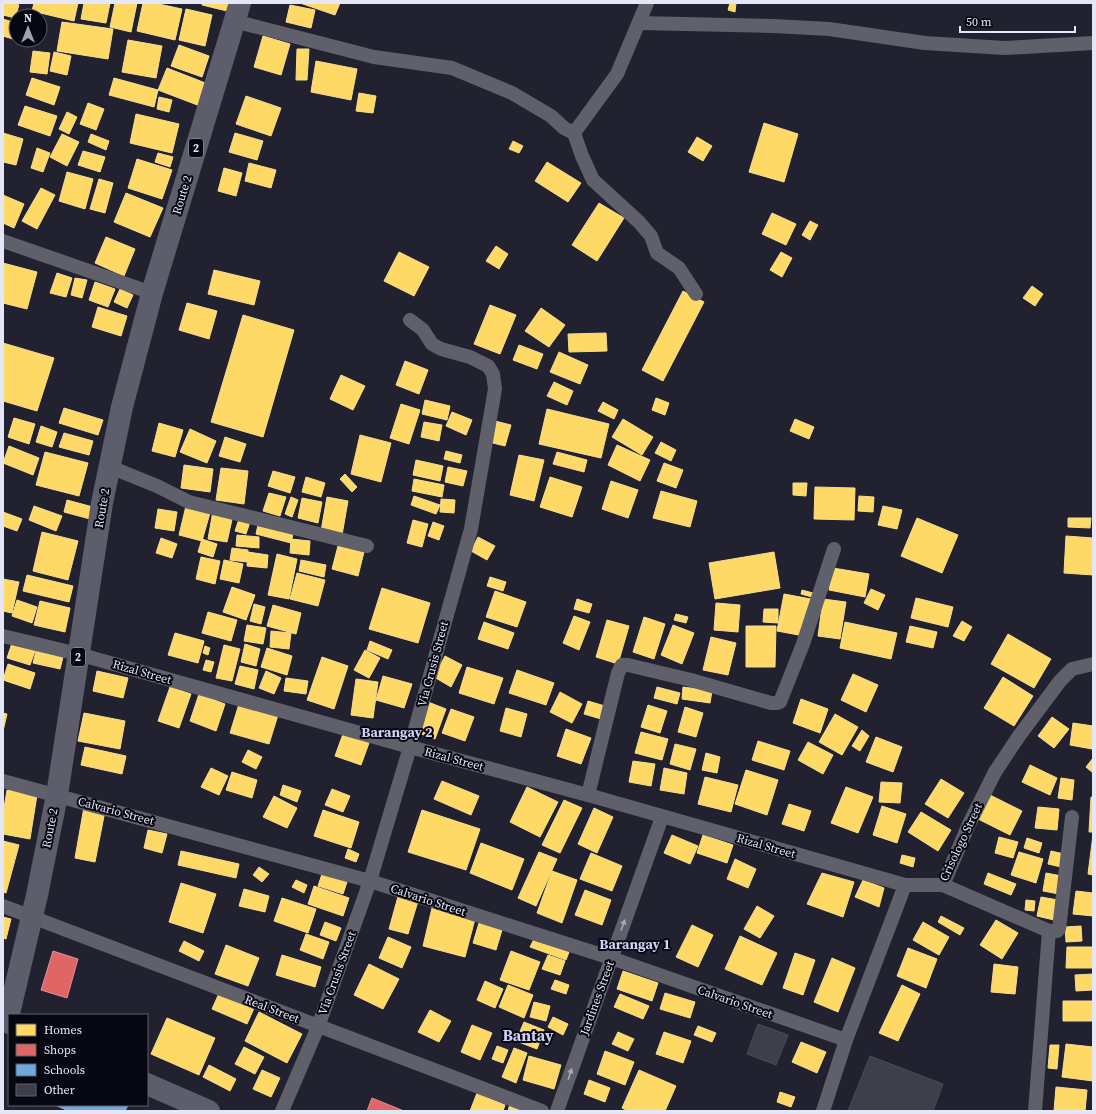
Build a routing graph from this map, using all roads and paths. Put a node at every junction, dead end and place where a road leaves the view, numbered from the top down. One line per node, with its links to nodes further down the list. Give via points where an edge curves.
1 (647, 3): 3 (street)
2 (237, 12): 5 (street, via 374,57 452,68 512,94 551,116); 7 (highway, Route 2 / 2)
3 (639, 23): 4 (street, via 829,29 925,43 1005,48); 5 (street, via 617,74)
4 (1093, 42)
5 (574, 133): 8 (street, via 593,180 651,236 657,253 679,268)
6 (3, 241): 7 (street)
7 (152, 293): 10 (highway, Route 2 / 2, via 122,407)
8 (696, 294)
9 (410, 320): 16 (street, Via Crusis Street, via 423,330 432,344 488,366 493,374 495,389 470,529)
10 (110, 466): 11 (street, via 189,502); 14 (highway, Route 2 / 2)
11 (367, 546)
12 (834, 549): 19 (street, via 803,644 780,702 771,703 691,680 622,665)
13 (3, 636): 14 (street, Rizal Street)
14 (78, 654): 16 (street, Rizal Street); 18 (highway, Route 2 / 2)
15 (1093, 664): 24 (street, Crisologo Street, via 1072,670 1060,681 1018,736 995,772)
16 (410, 748): 19 (street, Rizal Street); 22 (street, Via Crusis Street)
17 (3, 781): 18 (street, Calvario Street)
18 (57, 795): 22 (street, Calvario Street); 26 (highway, Route 2 / 2)
19 (588, 795): 20 (street, Rizal Street)
20 (662, 817): 23 (street, Rizal Street); 28 (street, Jardines Street, one-way to 20)
21 (1072, 817): 27 (street, via 1059,928)
22 (370, 881): 28 (street, Calvario Street); 30 (street, Via Crusis Street)
23 (905, 885): 24 (street, Crisologo Street); 31 (street)
24 (943, 885): 27 (street)
25 (3, 906): 26 (street, Real Street)
26 (32, 916): 29 (highway, Route 2 / 2); 30 (street, Real Street)
27 (1052, 931): 38 (street)
28 (611, 958): 31 (street, Calvario Street); 36 (street, Jardines Street, one-way to 28)
29 (9, 1014)
30 (318, 1027): 34 (street, Via Crusis Street); 35 (street, Real Street)
31 (846, 1040): 37 (street)
32 (148, 1084): 33 (highway)
33 (209, 1111)
34 (282, 1111)
35 (542, 1111)
36 (557, 1111)
37 (823, 1111)
38 (1035, 1111)

